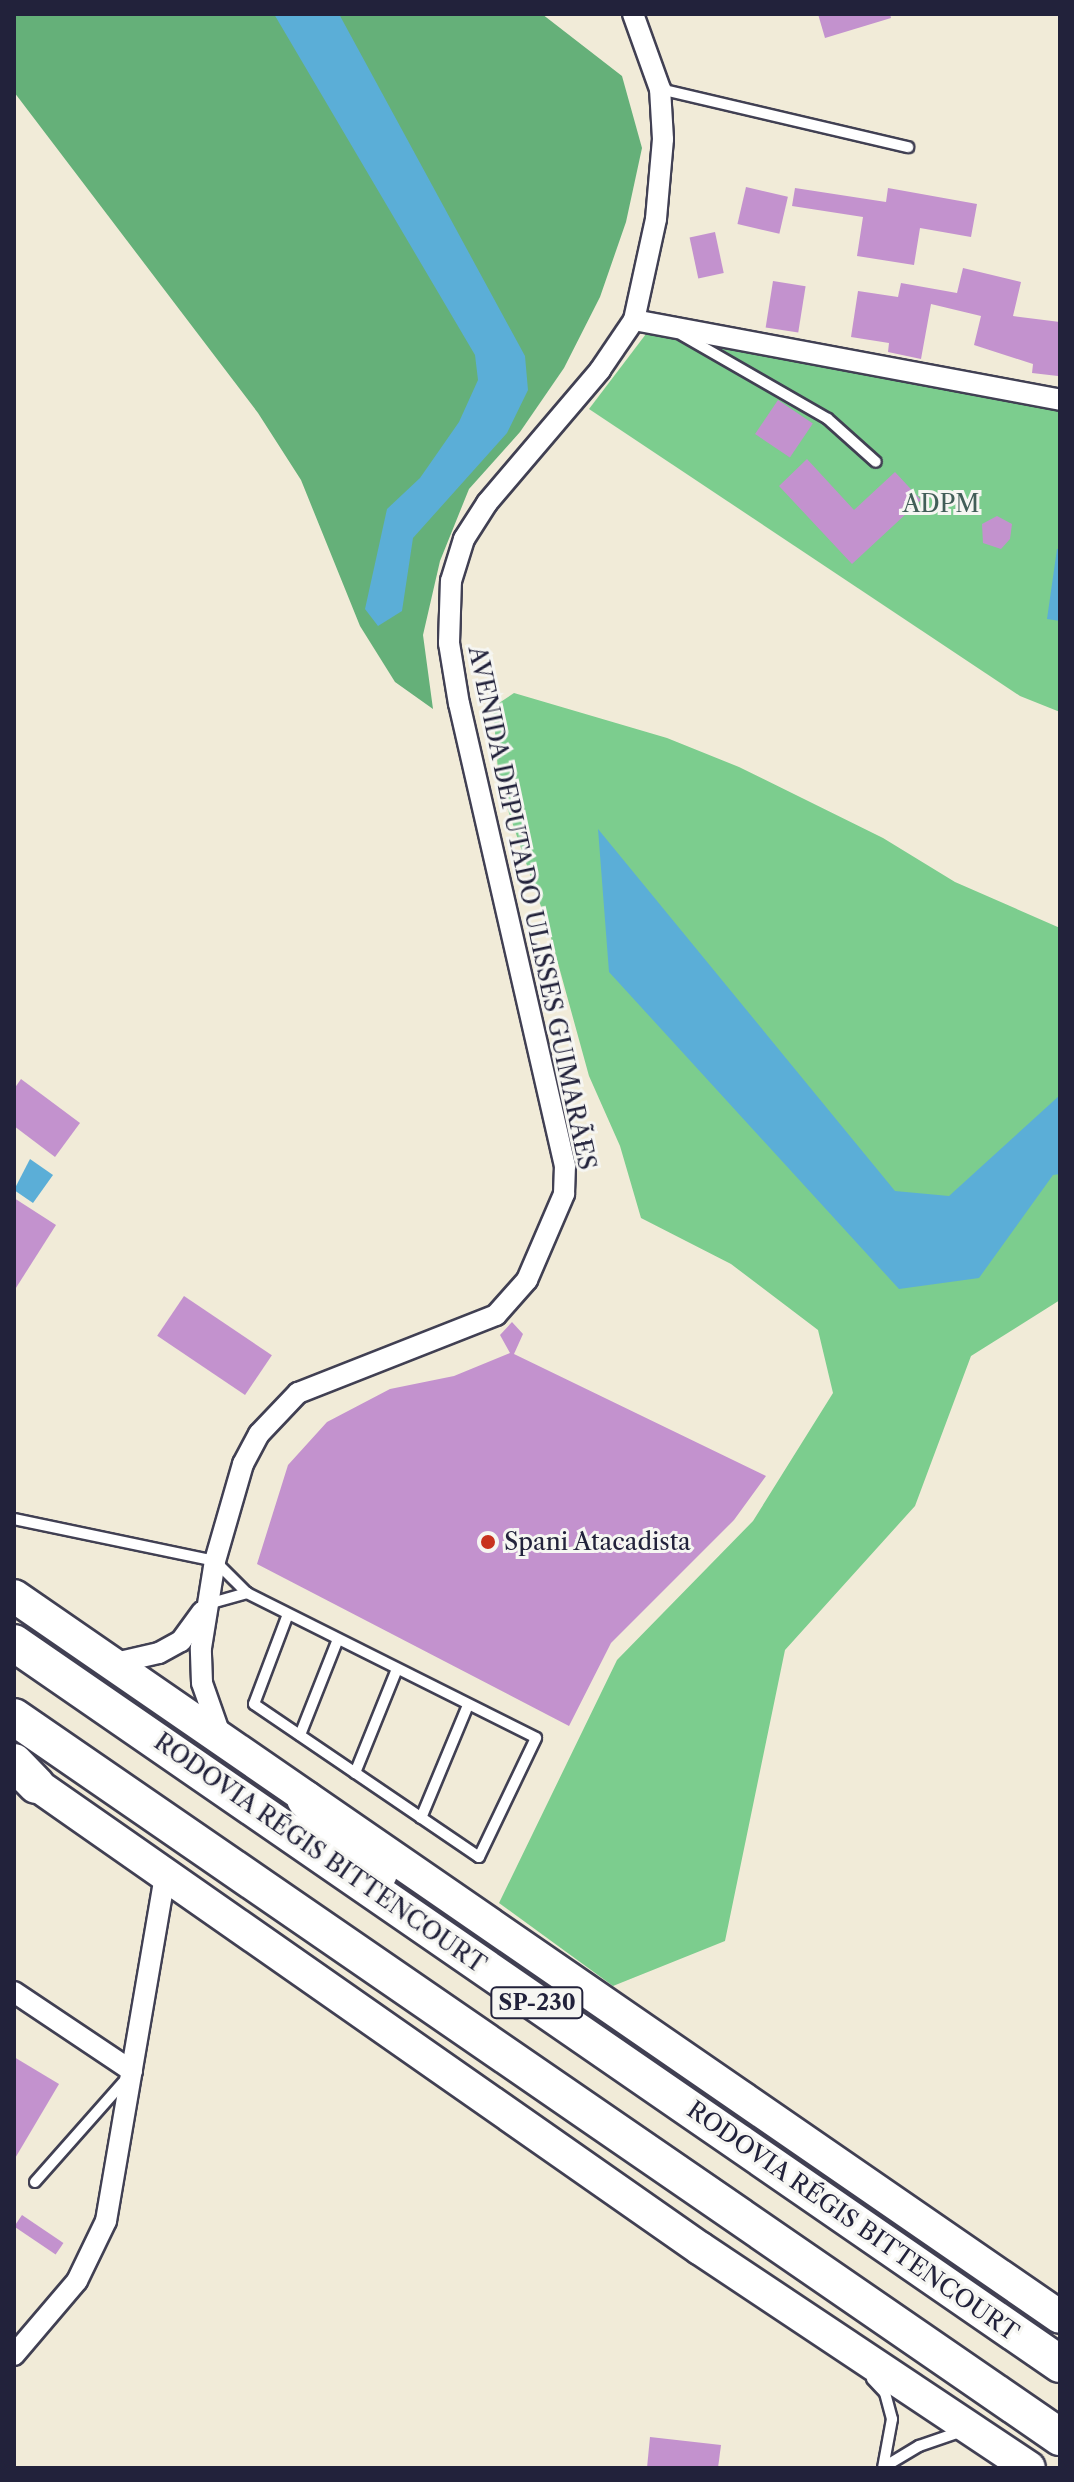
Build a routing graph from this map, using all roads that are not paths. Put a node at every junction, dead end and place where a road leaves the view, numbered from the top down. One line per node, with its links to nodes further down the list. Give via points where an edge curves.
1 (633, 14): 2 (street, AVENIDA DEPUTADO ULISSES GUIMARÃES)
2 (660, 89): 3 (lane); 4 (street, AVENIDA DEPUTADO ULISSES GUIMARÃES, via 660,188)
3 (908, 147)
4 (634, 320): 5 (street); 9 (street, AVENIDA DEPUTADO ULISSES GUIMARÃES, via 600,370 487,503 464,539 451,581 449,643 459,704 565,1166 558,1215 527,1280 496,1315 298,1393 277,1411 243,1464)
5 (666, 326): 6 (street); 7 (lane, via 828,419)
6 (1060, 400)
7 (876, 462)
8 (14, 1519): 9 (lane)
9 (215, 1561): 10 (lane); 12 (street, AVENIDA DEPUTADO ULISSES GUIMARÃES)
10 (247, 1593): 12 (lane); 13 (lane)
11 (14, 1596): 16 (main road)
12 (207, 1605): 16 (street, AVENIDA DEPUTADO ULISSES GUIMARÃES, via 181,1641 139,1661); 21 (street, AVENIDA DEPUTADO ULISSES GUIMARÃES, via 202,1683)
13 (288, 1614): 14 (lane); 20 (lane, via 254,1704)
14 (338, 1639): 17 (lane); 20 (lane)
15 (14, 1643): 27 (highway, RODOVIA RÉGIS BITTENCOURT / SP-230)
16 (111, 1664): 21 (main road)
17 (397, 1669): 18 (lane); 23 (lane)
18 (468, 1705): 25 (lane); 25 (lane, via 536,1738 479,1857)
19 (14, 1717): 36 (highway, SP-230)
20 (300, 1735): 23 (lane)
21 (223, 1741): 24 (main road)
22 (21, 1772): 26 (main road)
23 (355, 1773): 25 (lane)
24 (305, 1799): 27 (highway, via 374,1870); 31 (main road)
25 (421, 1818)
26 (165, 1875): 29 (street); 32 (main road)
27 (479, 1963): 34 (highway, RODOVIA RÉGIS BITTENCOURT / SP-230)
28 (14, 1992): 29 (street)
29 (132, 2071): 30 (lane); 33 (street, via 112,2194 98,2242 77,2281)
30 (35, 2182)
31 (1060, 2317)
32 (813, 2323): 35 (main road); 37 (lane, via 885,2393 892,2433)
33 (14, 2355)
34 (1060, 2364)
35 (971, 2429): 37 (lane, via 919,2446); 38 (main road)
36 (1060, 2437)
37 (883, 2468)
38 (1029, 2468)

